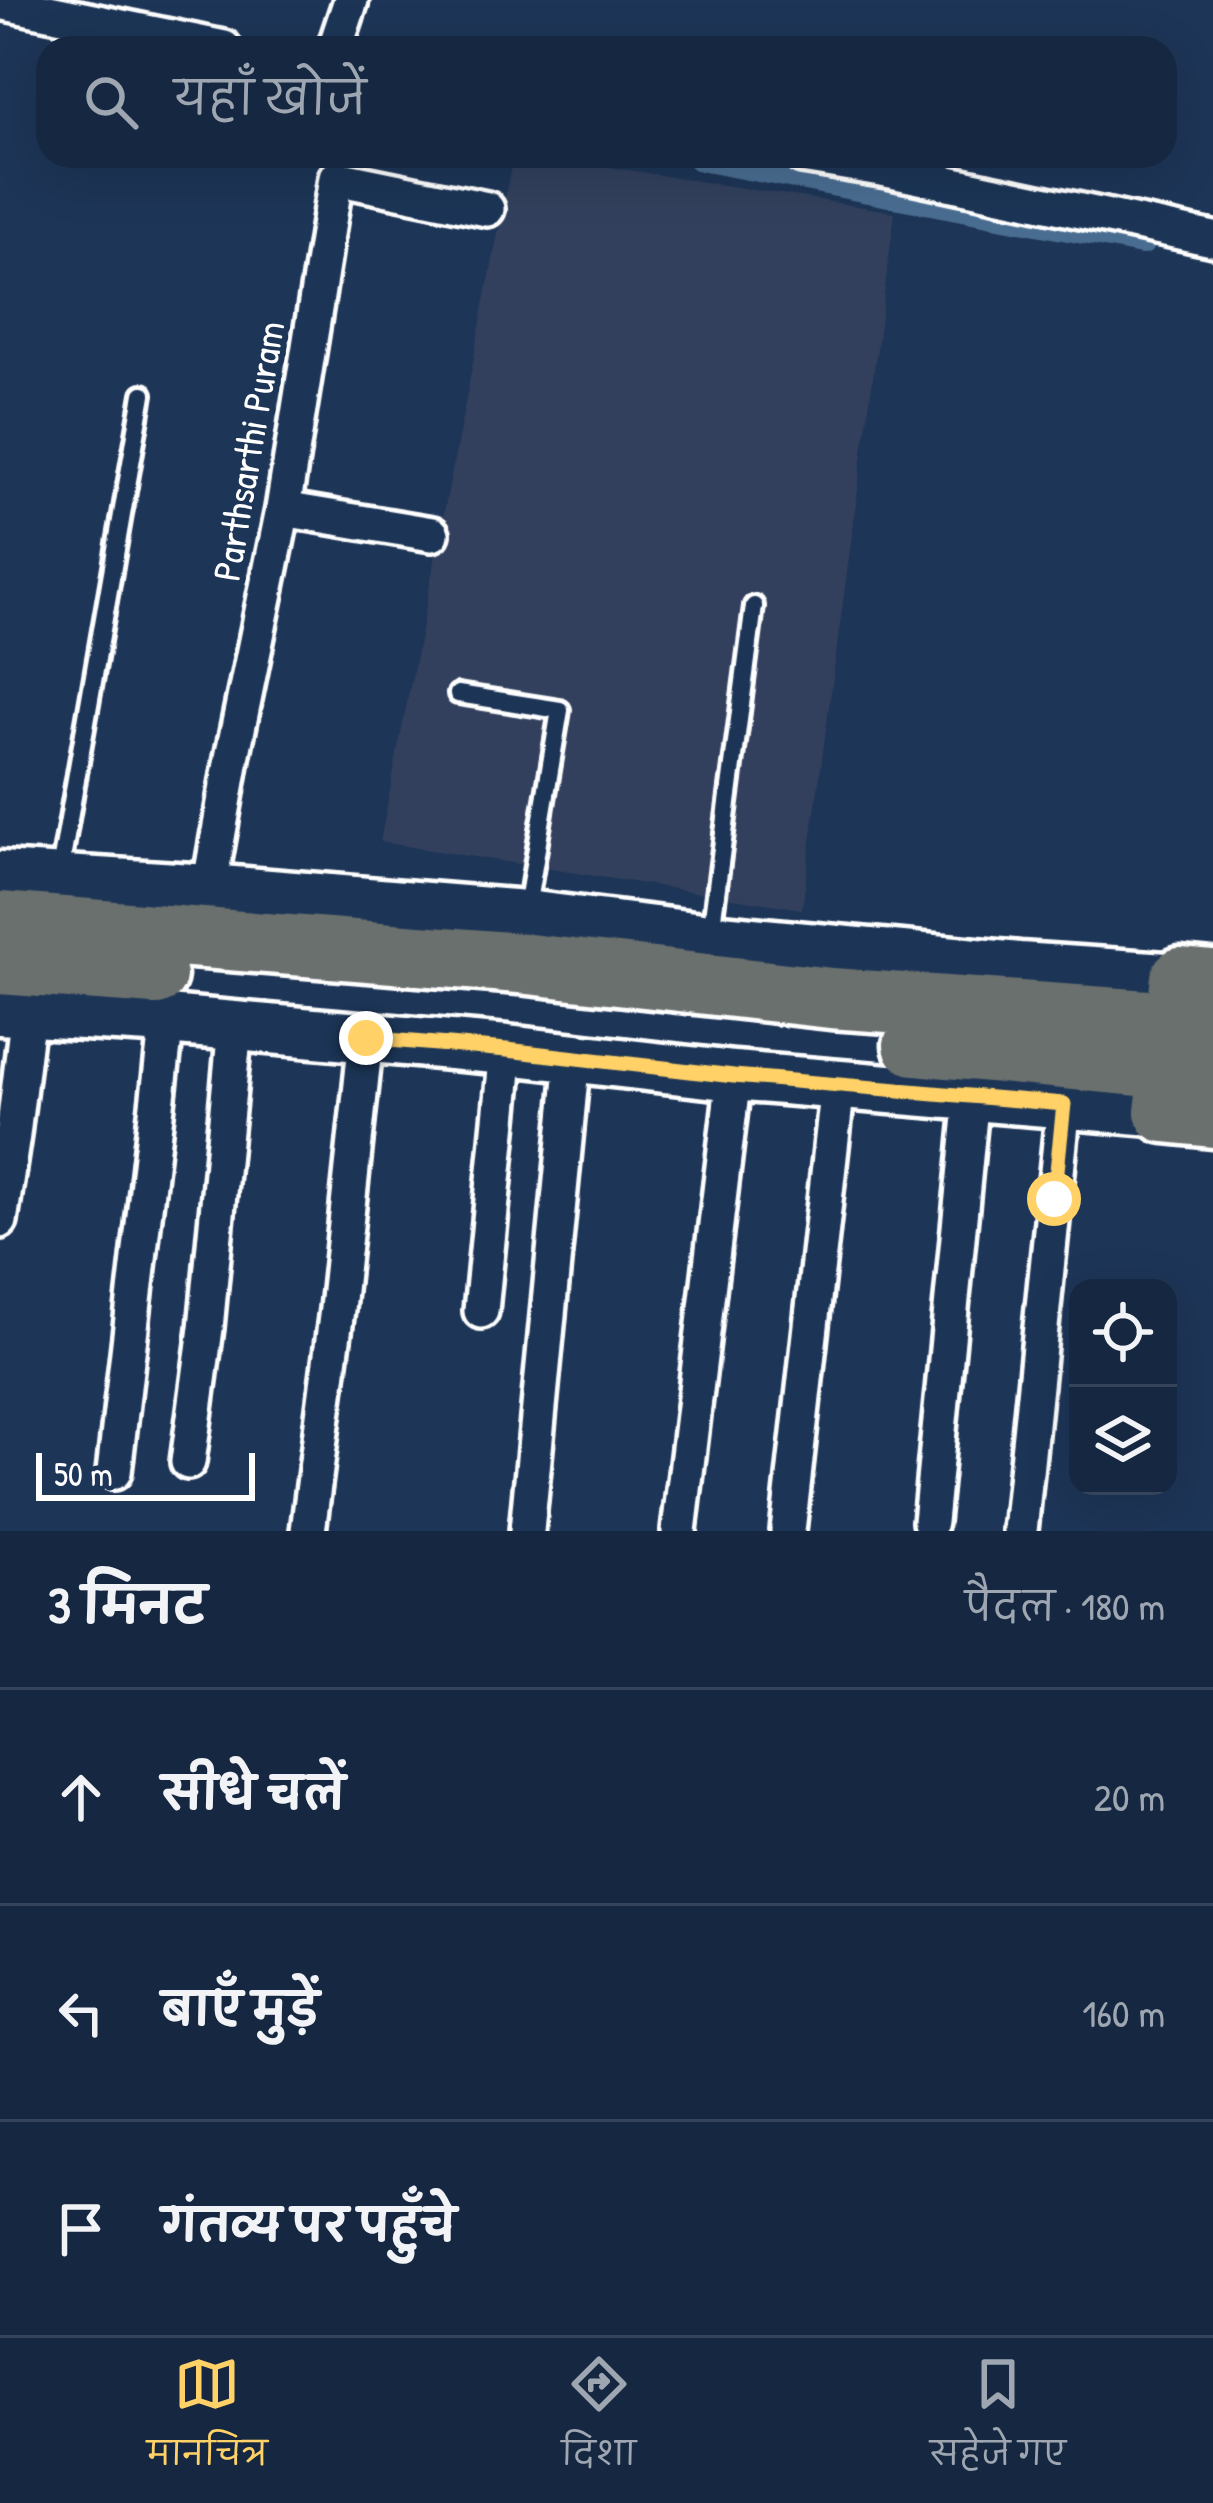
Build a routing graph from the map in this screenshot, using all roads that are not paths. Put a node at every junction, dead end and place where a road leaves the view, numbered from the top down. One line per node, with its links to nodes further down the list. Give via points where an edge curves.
1 (351, 0): 4 (street)
2 (0, 2): 3 (street)
3 (166, 36)
4 (339, 36)
5 (875, 168): 7 (street)
6 (487, 209): 9 (street, Parthsarthi Puram, via 336,178)
7 (1213, 238)
8 (143, 394): 14 (lane)
9 (284, 509): 10 (street); 15 (street, Parthsarthi Puram)
10 (432, 534)
11 (754, 606): 18 (lane)
12 (458, 694): 16 (lane, via 560,710)
13 (0, 876): 14 (street)
14 (58, 880): 15 (street)
15 (209, 889): 16 (street)
16 (526, 915): 18 (street)
17 (0, 922): 23 (highway, via 520,963)
18 (710, 938): 23 (street, via 1019,967)
19 (9, 995): 20 (street); 23 (highway, via 449,996 877,1042); 30 (street, via 14,1135)
20 (167, 1020): 21 (street); 33 (street)
21 (236, 1028): 22 (street); 32 (street)
22 (366, 1038): 24 (street); 35 (street)
23 (1193, 1047): 29 (street)
24 (507, 1050): 25 (street); 31 (street)
25 (573, 1057): 26 (street); 36 (street)
26 (734, 1076): 27 (street); 37 (street)
27 (838, 1085): 28 (street); 38 (street)
28 (972, 1096): 29 (street); 34 (street)
29 (1064, 1104): 39 (street)
30 (0, 1221)
31 (481, 1311)
32 (188, 1462)
33 (114, 1472)
34 (930, 1522)
35 (308, 1531)
36 (527, 1531)
37 (679, 1531)
38 (788, 1531)
39 (1020, 1531)

